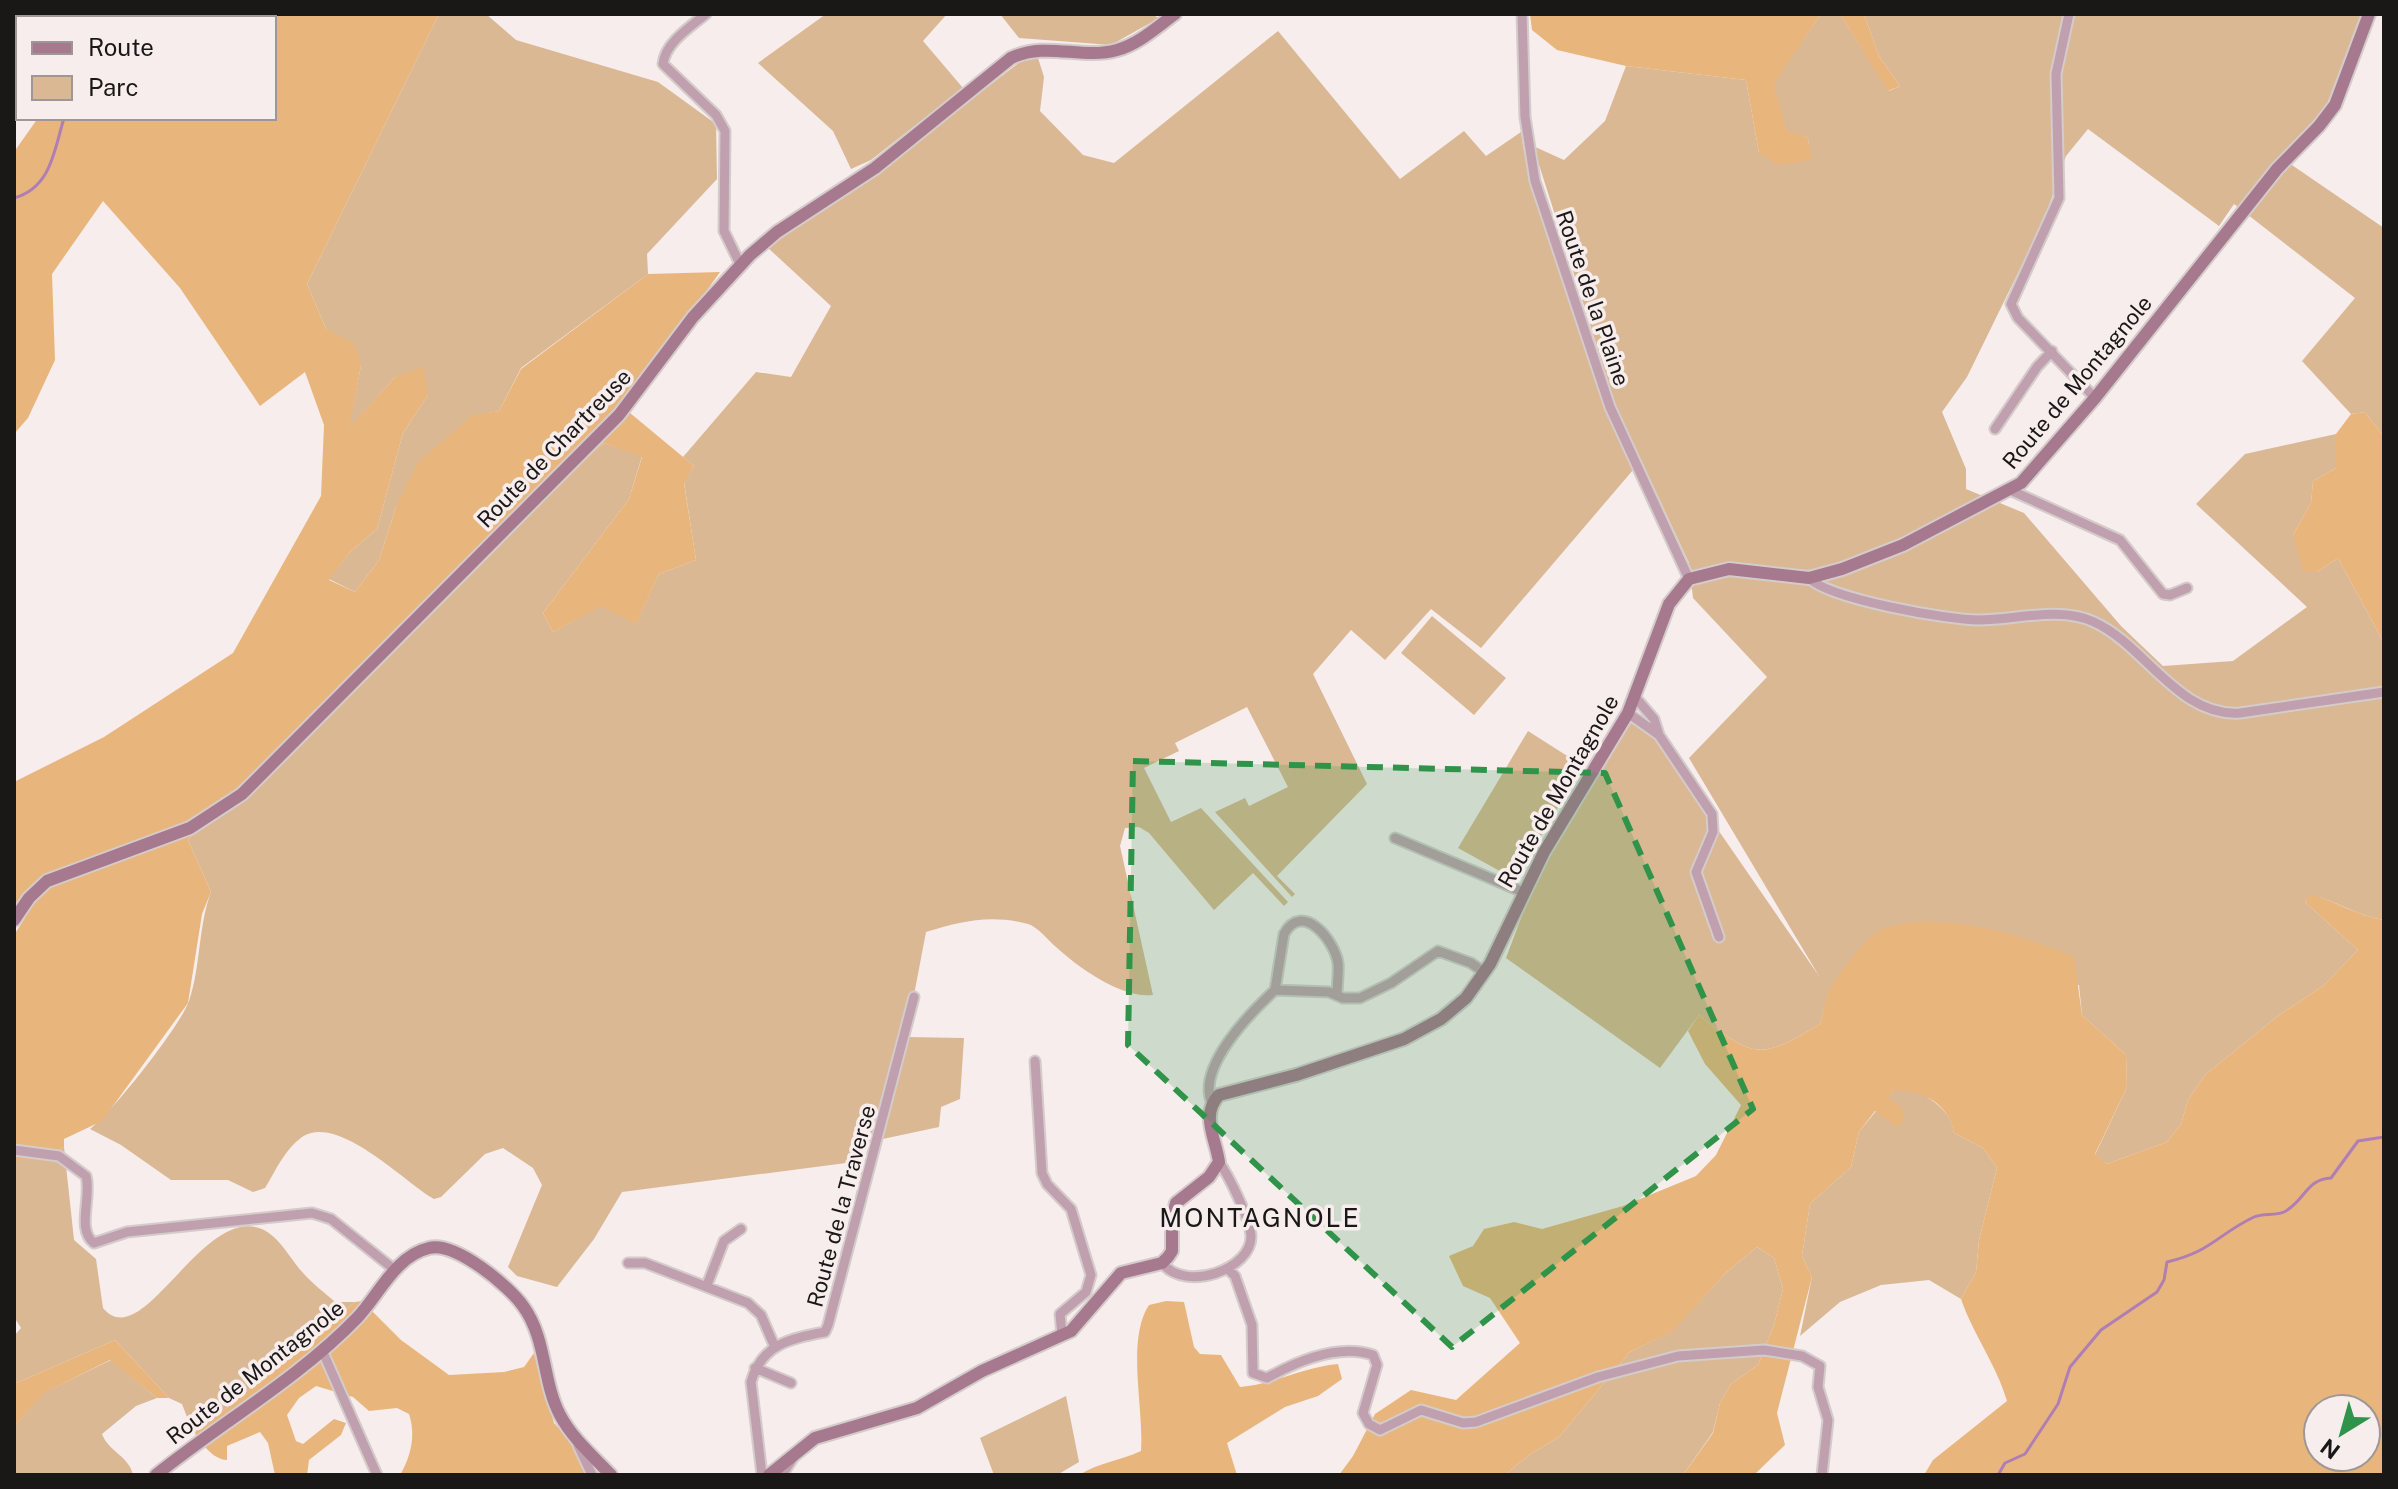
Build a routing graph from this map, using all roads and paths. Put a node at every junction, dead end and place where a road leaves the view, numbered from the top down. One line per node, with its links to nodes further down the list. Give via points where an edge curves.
1 (706, 14): 6 (street, via 665,53 663,64 716,115 725,131 724,231)
2 (1175, 14): 6 (street, Route de Chartreuse, via 1115,51 1042,49 1011,58 875,168 777,232)
3 (1522, 14): 12 (street, Route de la Plaine, via 1525,117 1535,181 1610,407)
4 (2069, 14): 7 (street, via 2056,74 2059,198 2011,304)
5 (2369, 14): 8 (street, Route de Montagnole, via 2335,105 2277,169)
6 (740, 264): 20 (street, Route de Chartreuse, via 619,415 242,794 190,828 47,881)
7 (2052, 351): 8 (street); 9 (street)
8 (2095, 398): 10 (street, Route de Montagnole, via 2048,455)
9 (1995, 429)
10 (2010, 490): 11 (street, Route de Montagnole, via 1903,545); 13 (street, via 2115,536 2163,594)
11 (1809, 578): 12 (street, Route de Montagnole, via 1729,569); 14 (street, via 1838,593 1952,619 2085,618 2118,638 2192,701 2221,713)
12 (1689, 579): 15 (street, Route de Montagnole, via 1669,604)
13 (2187, 588)
14 (2384, 692)
15 (1635, 697): 16 (street, Route de Montagnole); 17 (street, via 1654,719)
16 (1628, 713): 17 (street); 19 (street, Route de Montagnole)
17 (1659, 735): 21 (street, via 1712,814 1713,832 1696,872)
18 (1395, 838): 19 (street)
19 (1523, 892): 22 (street, Route de Montagnole)
20 (14, 920)
21 (1719, 937)
22 (1485, 973): 24 (street, via 1438,951 1360,998); 27 (street, Route de Montagnole, via 1466,998 1423,1030 1296,1075 1223,1094)
23 (1275, 990): 24 (street); 24 (street, via 1284,934 1301,920 1311,922 1331,942 1338,963); 27 (street, via 1221,1053 1208,1085)
24 (1337, 995)
25 (914, 997): 37 (street, Route de la Traverse, via 828,1325 825,1332)
26 (1035, 1061): 36 (street, via 1042,1173 1071,1209 1091,1275 1086,1292 1060,1314)
27 (1212, 1103): 29 (street, via 1210,1126)
28 (14, 1150): 34 (street, via 59,1156 86,1176 85,1229 94,1243 127,1232 312,1213 331,1219)
29 (1219, 1162): 32 (street, via 1176,1203 1172,1251); 33 (street, via 1251,1235)
30 (741, 1229): 35 (street, via 724,1241)
31 (628, 1263): 35 (street, via 645,1263)
32 (1162, 1263): 33 (street, via 1172,1272 1198,1278); 36 (street, via 1121,1273 1085,1318)
33 (1228, 1269): 50 (street, via 1252,1325 1253,1373 1267,1378 1332,1353 1373,1355 1377,1365 1363,1413 1380,1430 1421,1410 1476,1422 1598,1377 1678,1356 1764,1350 1802,1356 1820,1366 1818,1387 1828,1420)
34 (395, 1270): 38 (street, Route de Montagnole, via 356,1320); 41 (street, Route de Montagnole, via 420,1251 445,1247 508,1288 533,1324 554,1401)
35 (707, 1285): 37 (street, via 754,1307)
36 (1062, 1335): 42 (street, via 917,1408 833,1431)
37 (774, 1345): 39 (street)
38 (322, 1350): 43 (street, Route de Montagnole); 44 (street)
39 (755, 1368): 40 (street); 47 (street, via 751,1382)
40 (791, 1383)
41 (573, 1435): 45 (street); 46 (street, Route de Montagnole)
42 (800, 1448): 48 (street); 49 (street)
43 (156, 1475)
44 (377, 1475)
45 (592, 1475)
46 (611, 1475)
47 (762, 1475)
48 (769, 1475)
49 (782, 1475)
50 (1822, 1475)

